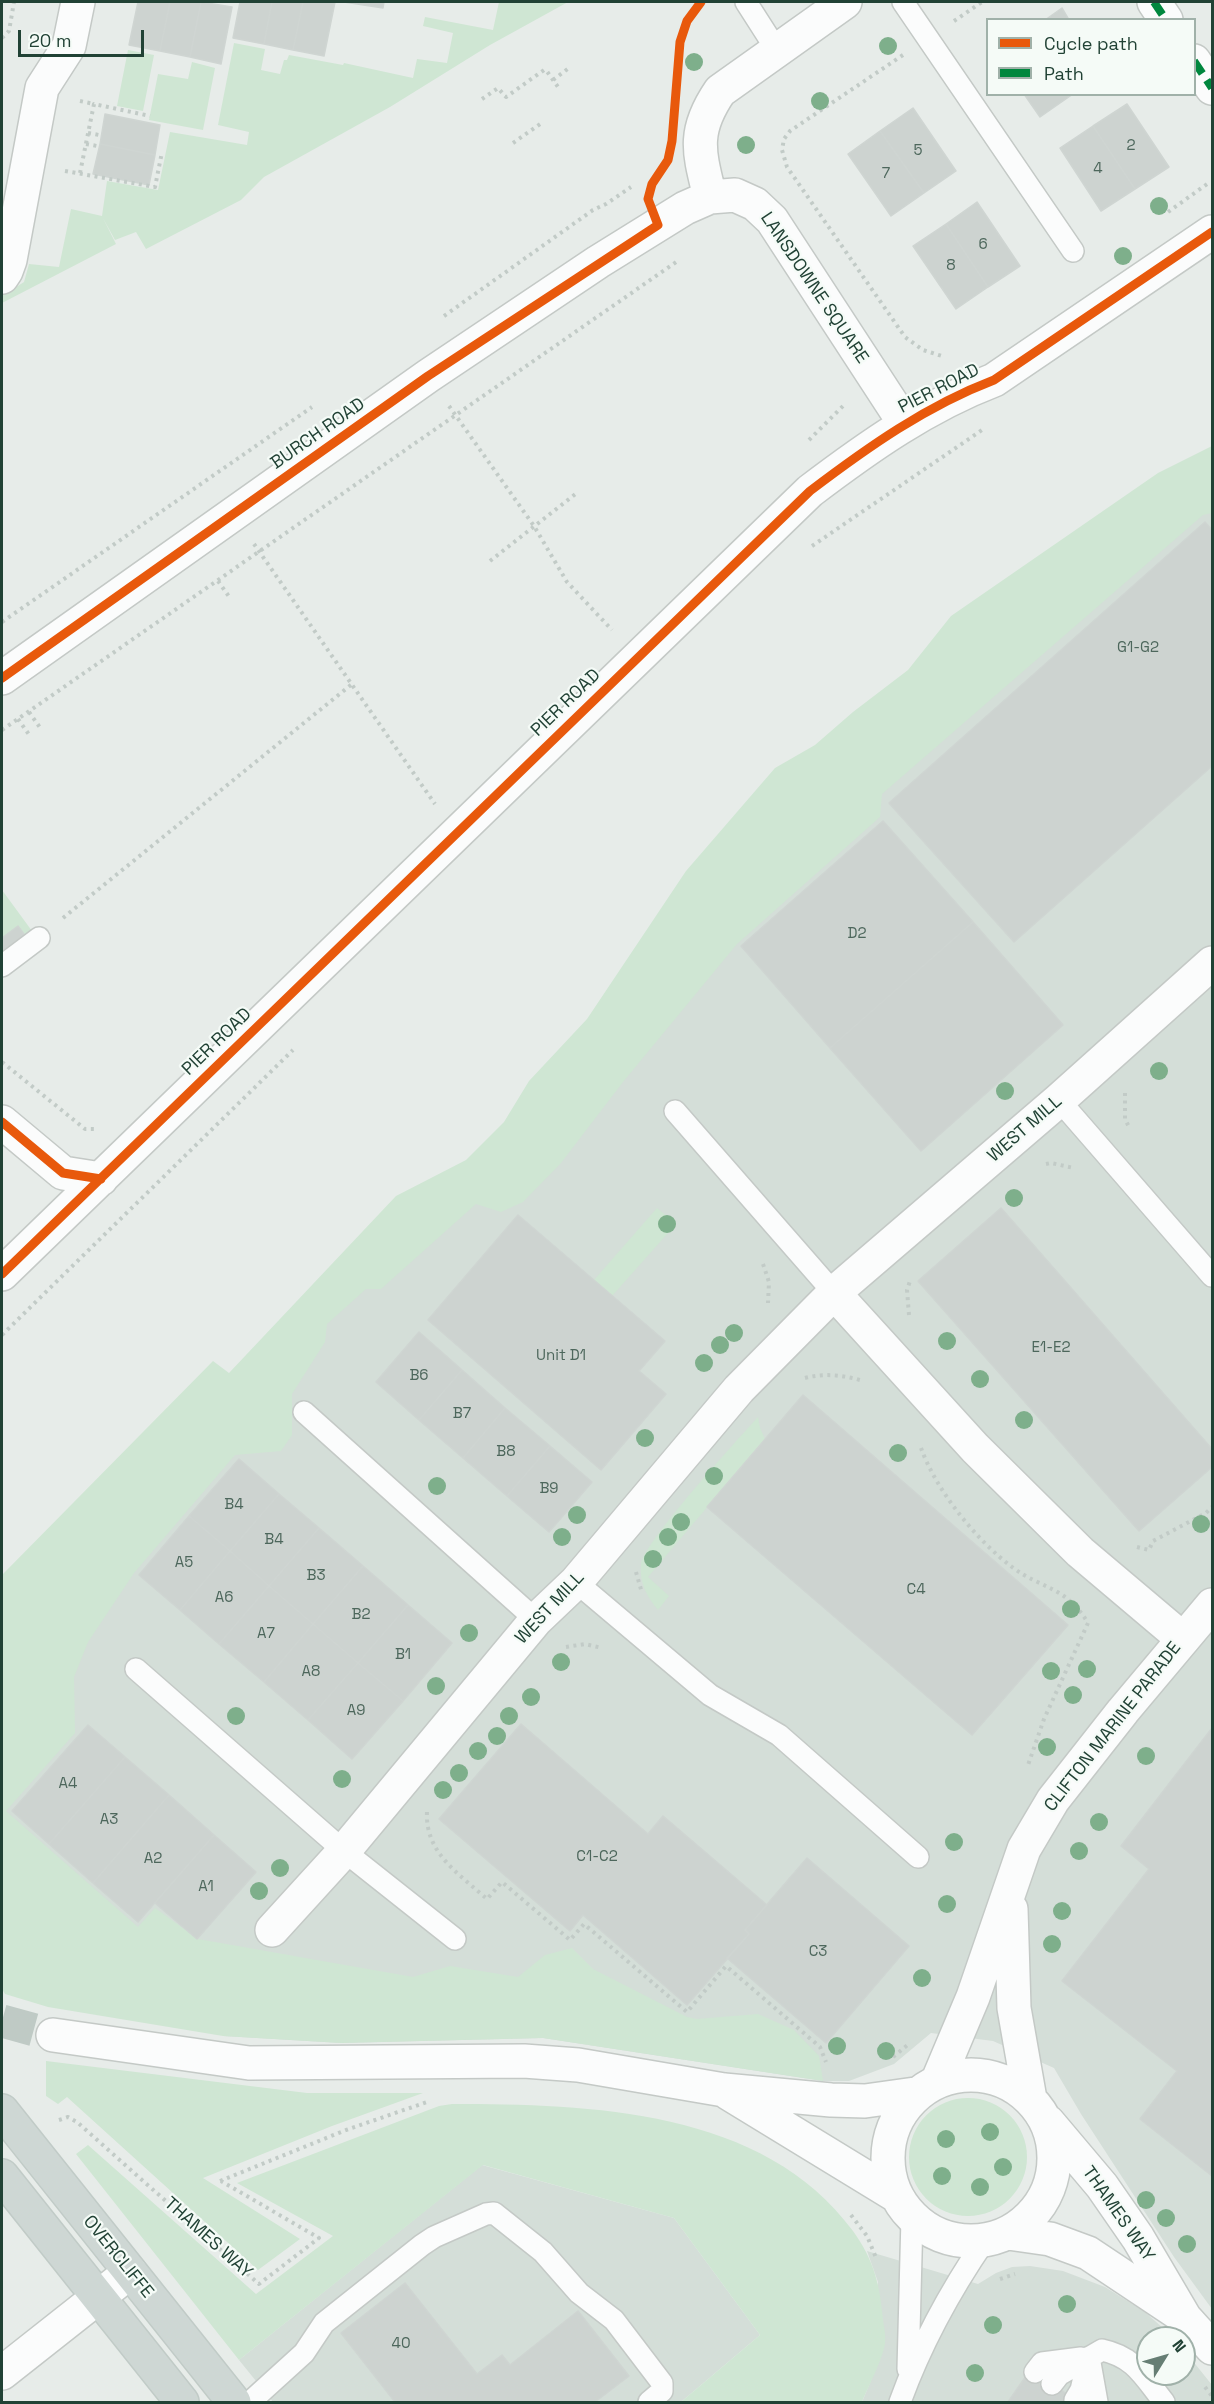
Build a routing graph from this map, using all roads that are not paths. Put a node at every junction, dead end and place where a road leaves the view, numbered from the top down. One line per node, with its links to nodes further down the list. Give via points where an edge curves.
1 (78, 2): 13 (street, via 69,46 42,88 10,261)
2 (746, 2): 7 (lane)
3 (845, 2): 7 (street)
4 (903, 2): 12 (lane)
5 (1154, 2): 6 (street)
6 (1165, 18)
7 (778, 52): 10 (street, via 720,91 707,111 700,153)
8 (1196, 64): 9 (street)
9 (1212, 88)
10 (710, 197): 14 (street, LANSDOWNE SQUARE, via 735,195 755,204 772,220); 15 (street, BURCH ROAD, via 628,243 428,376)
11 (1212, 232): 14 (street, PIER ROAD, via 994,380)
12 (1073, 251)
13 (2, 277)
14 (905, 424): 22 (street, PIER ROAD, via 810,491)
15 (2, 678)
16 (39, 938): 18 (lane)
17 (1212, 963): 19 (street, WEST MILL)
18 (2, 966)
19 (1059, 1100): 24 (lane); 25 (street, WEST MILL)
20 (675, 1111): 25 (lane)
21 (2, 1122): 22 (street, via 63,1173)
22 (100, 1179): 23 (street, PIER ROAD)
23 (2, 1274)
24 (1212, 1276)
25 (834, 1293): 27 (street, WEST MILL, via 739,1389); 30 (street, via 975,1448 1080,1552)
26 (304, 1412): 29 (lane)
27 (576, 1582): 29 (street, WEST MILL); 33 (lane, via 710,1695 779,1735)
28 (1212, 1605): 30 (street, CLIFTON MARINE PARADE)
29 (536, 1620): 32 (street, WEST MILL)
30 (1183, 1639): 34 (street, CLIFTON MARINE PARADE, via 1053,1800 1024,1849)
31 (136, 1669): 32 (lane)
32 (344, 1851): 35 (street, WEST MILL); 36 (lane)
33 (918, 1857)
34 (1010, 1889): 38 (street, CLIFTON MARINE PARADE, via 973,1997); 40 (street, CLIFTON MARINE PARADE, via 1014,2007)
35 (272, 1930)
36 (455, 1939)
37 (53, 2035): 39 (street, via 249,2063 524,2061 578,2065)
38 (927, 2087): 39 (street, via 865,2101); 40 (street, via 964,2074 991,2076 1012,2085); 43 (street, via 898,2115 888,2140 887,2168)
39 (723, 2090): 43 (street)
40 (1037, 2108): 44 (street, via 1052,2138 1051,2181 1042,2202 1027,2220); 47 (street, THAMES WAY, via 1102,2186)
41 (2, 2111): 45 (main road, OVERCLIFFE)
42 (2, 2176): 46 (main road)
43 (903, 2206): 44 (street, via 934,2234 961,2241); 52 (lane)
44 (996, 2237): 47 (street, THAMES WAY, via 1050,2239 1088,2253); 52 (lane, via 951,2291)
45 (130, 2272): 46 (street); 55 (main road, OVERCLIFFE)
46 (98, 2298): 50 (street); 54 (main road)
47 (1185, 2318): 48 (street, THAMES WAY)
48 (1212, 2348)
49 (1089, 2357): 51 (lane, via 1059,2375); 53 (lane, via 1082,2390); 59 (lane); 60 (lane, via 1102,2350 1119,2354 1137,2367)
50 (2, 2373)
51 (1044, 2378)
52 (908, 2381): 58 (lane)
53 (1075, 2400)
54 (182, 2403)
55 (234, 2403)
56 (250, 2403): 57 (lane, via 307,2349 324,2324 422,2245 490,2213 498,2215 543,2252 576,2291 614,2320 662,2383 662,2391)
57 (649, 2403)
58 (900, 2403)
59 (1097, 2403)
60 (1164, 2403)

